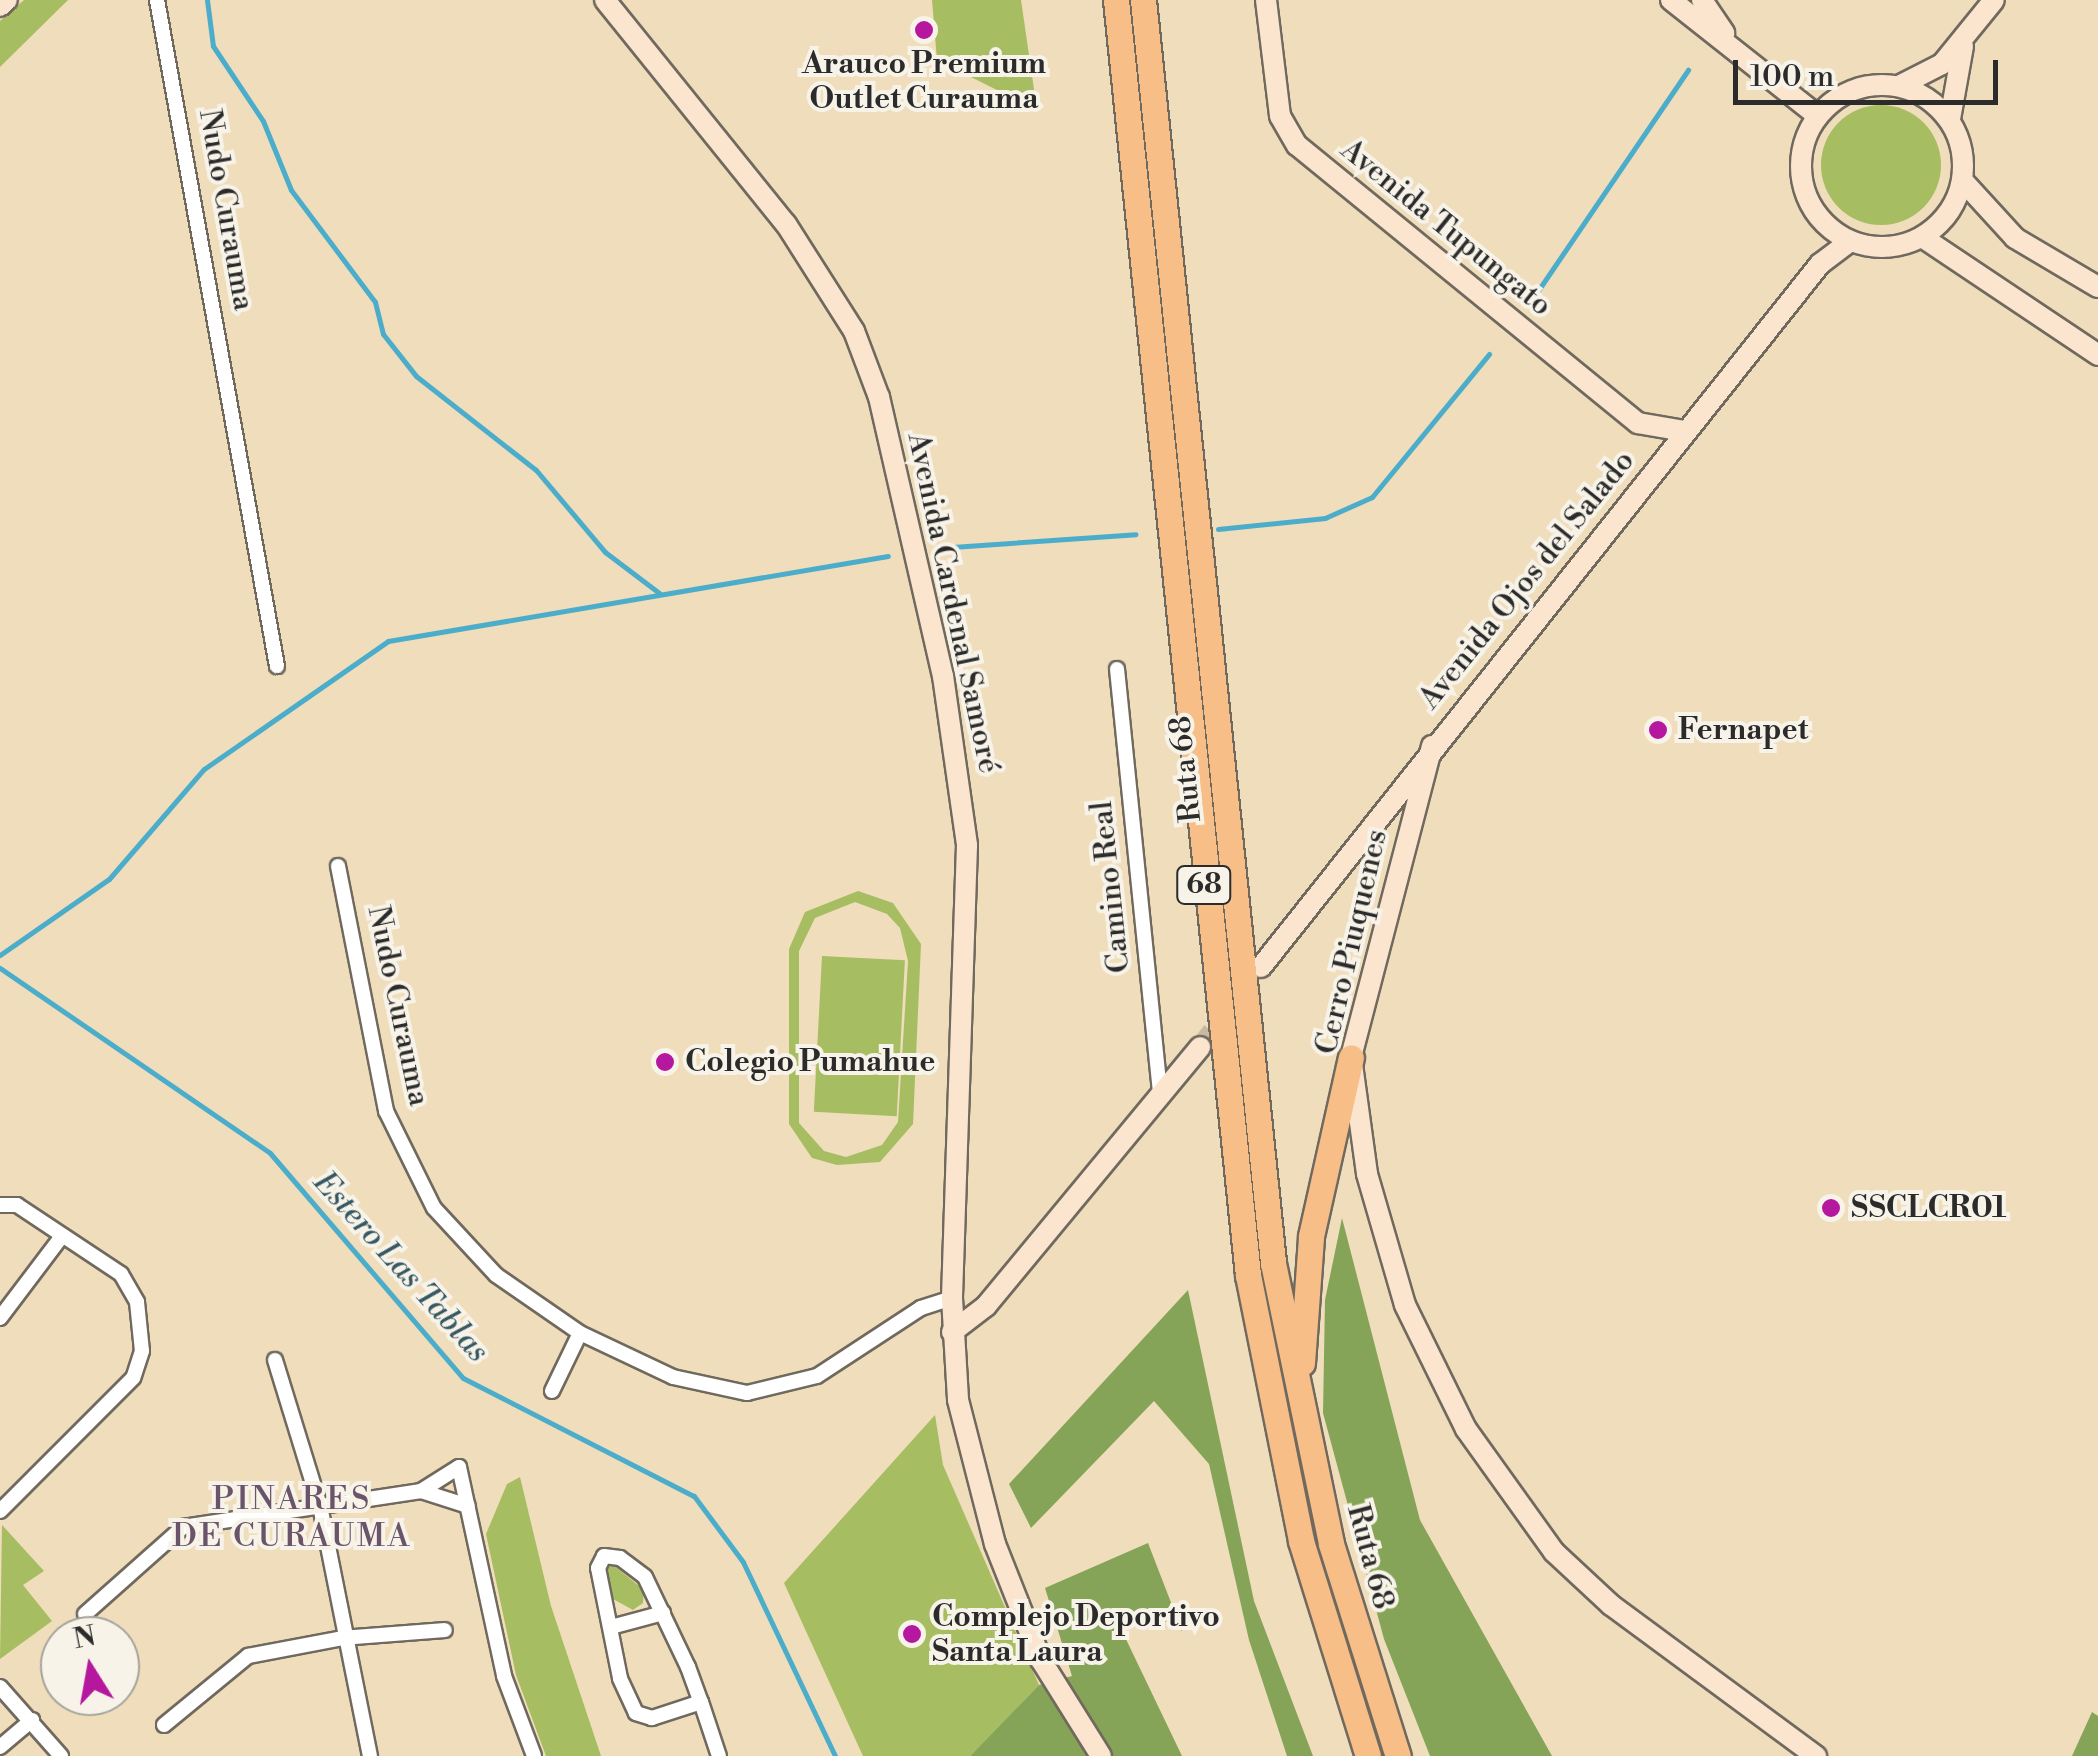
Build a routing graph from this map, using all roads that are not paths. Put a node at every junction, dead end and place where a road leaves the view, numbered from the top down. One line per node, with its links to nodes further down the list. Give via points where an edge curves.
1 (7, 0): 10 (main road)
2 (158, 0): 22 (street, Nudo Curauma)
3 (606, 0): 32 (main road, Avenida Cardenal Samoré, via 786,224 854,331 878,397 943,676 967,845)
4 (1116, 0): 58 (highway, Ruta 68 / 68, via 1248,1274 1301,1541)
5 (1143, 0): 38 (highway, Ruta 68 / 68, via 1256,1132)
6 (1266, 0): 21 (main road, Avenida Tupungato, via 1280,116 1297,145 1638,423)
7 (1671, 0): 12 (main road)
8 (1702, 0): 12 (main road)
9 (1994, 0): 11 (main road)
10 (0, 6)
11 (1967, 35): 13 (main road, via 1928,75); 15 (main road)
12 (1744, 58): 14 (main road)
13 (1899, 86): 14 (main road, via 1854,89); 15 (main road, via 1928,98)
14 (1818, 116): 18 (main road, via 1804,142 1803,186 1826,224)
15 (1950, 119): 16 (main road, via 1963,149)
16 (1963, 181): 17 (main road, via 1949,213); 19 (main road, via 2015,238)
17 (1922, 237): 18 (main road, via 1887,247); 20 (main road)
18 (1850, 240): 21 (main road, Avenida Ojos del Salado, via 1820,264)
19 (2098, 288)
20 (2098, 355)
21 (1685, 431): 24 (main road, Avenida Ojos del Salado)
22 (277, 666)
23 (1117, 669): 29 (street, Camino Real)
24 (1432, 746): 26 (main road, Avenida Ojos del Salado); 28 (main road, Cerro Piuquenes)
25 (338, 866): 35 (street, Nudo Curauma, via 386,1110 406,1160 464,1245)
26 (1262, 967)
27 (1200, 1047): 29 (main road)
28 (1351, 1057): 38 (highway, via 1311,1236 1303,1317); 60 (main road, Cerro Piuquenes, via 1362,1146 1390,1262 1436,1374 1493,1474 1554,1552 1606,1601)
29 (1160, 1100): 34 (main road, via 986,1306)
30 (0, 1205): 31 (street, via 16,1206)
31 (62, 1236): 33 (street); 40 (street, via 121,1274 137,1302 142,1351 133,1378)
32 (952, 1298): 34 (main road, Avenida Cardenal Samoré); 35 (street, Nudo Curauma, via 920,1308 817,1376 747,1393 673,1377)
33 (0, 1318)
34 (952, 1332): 57 (main road, Avenida Cardenal Samoré, via 964,1434 995,1544 1042,1660)
35 (580, 1333): 37 (street)
36 (275, 1360): 41 (street)
37 (552, 1391)
38 (1305, 1433): 59 (highway, Ruta 68 / 68, via 1352,1617)
39 (421, 1491): 41 (street); 42 (street); 42 (street, via 459,1466)
40 (2, 1506)
41 (320, 1506): 44 (street, via 183,1527); 47 (street)
42 (468, 1506): 55 (street, via 504,1676)
43 (663, 1612): 45 (street); 45 (street, via 644,1577 620,1558 604,1556 598,1568); 49 (street)
44 (84, 1614)
45 (611, 1626): 49 (street, via 620,1678 636,1714 652,1718)
46 (445, 1630): 47 (street)
47 (342, 1638): 51 (street, via 248,1656); 54 (street)
48 (0, 1687): 50 (street)
49 (701, 1702): 56 (street)
50 (32, 1720): 52 (street); 53 (street)
51 (164, 1725)
52 (0, 1747)
53 (60, 1756)
54 (370, 1756)
55 (534, 1756)
56 (718, 1756)
57 (1101, 1756)
58 (1368, 1756)
59 (1398, 1756)
60 (1816, 1756)

